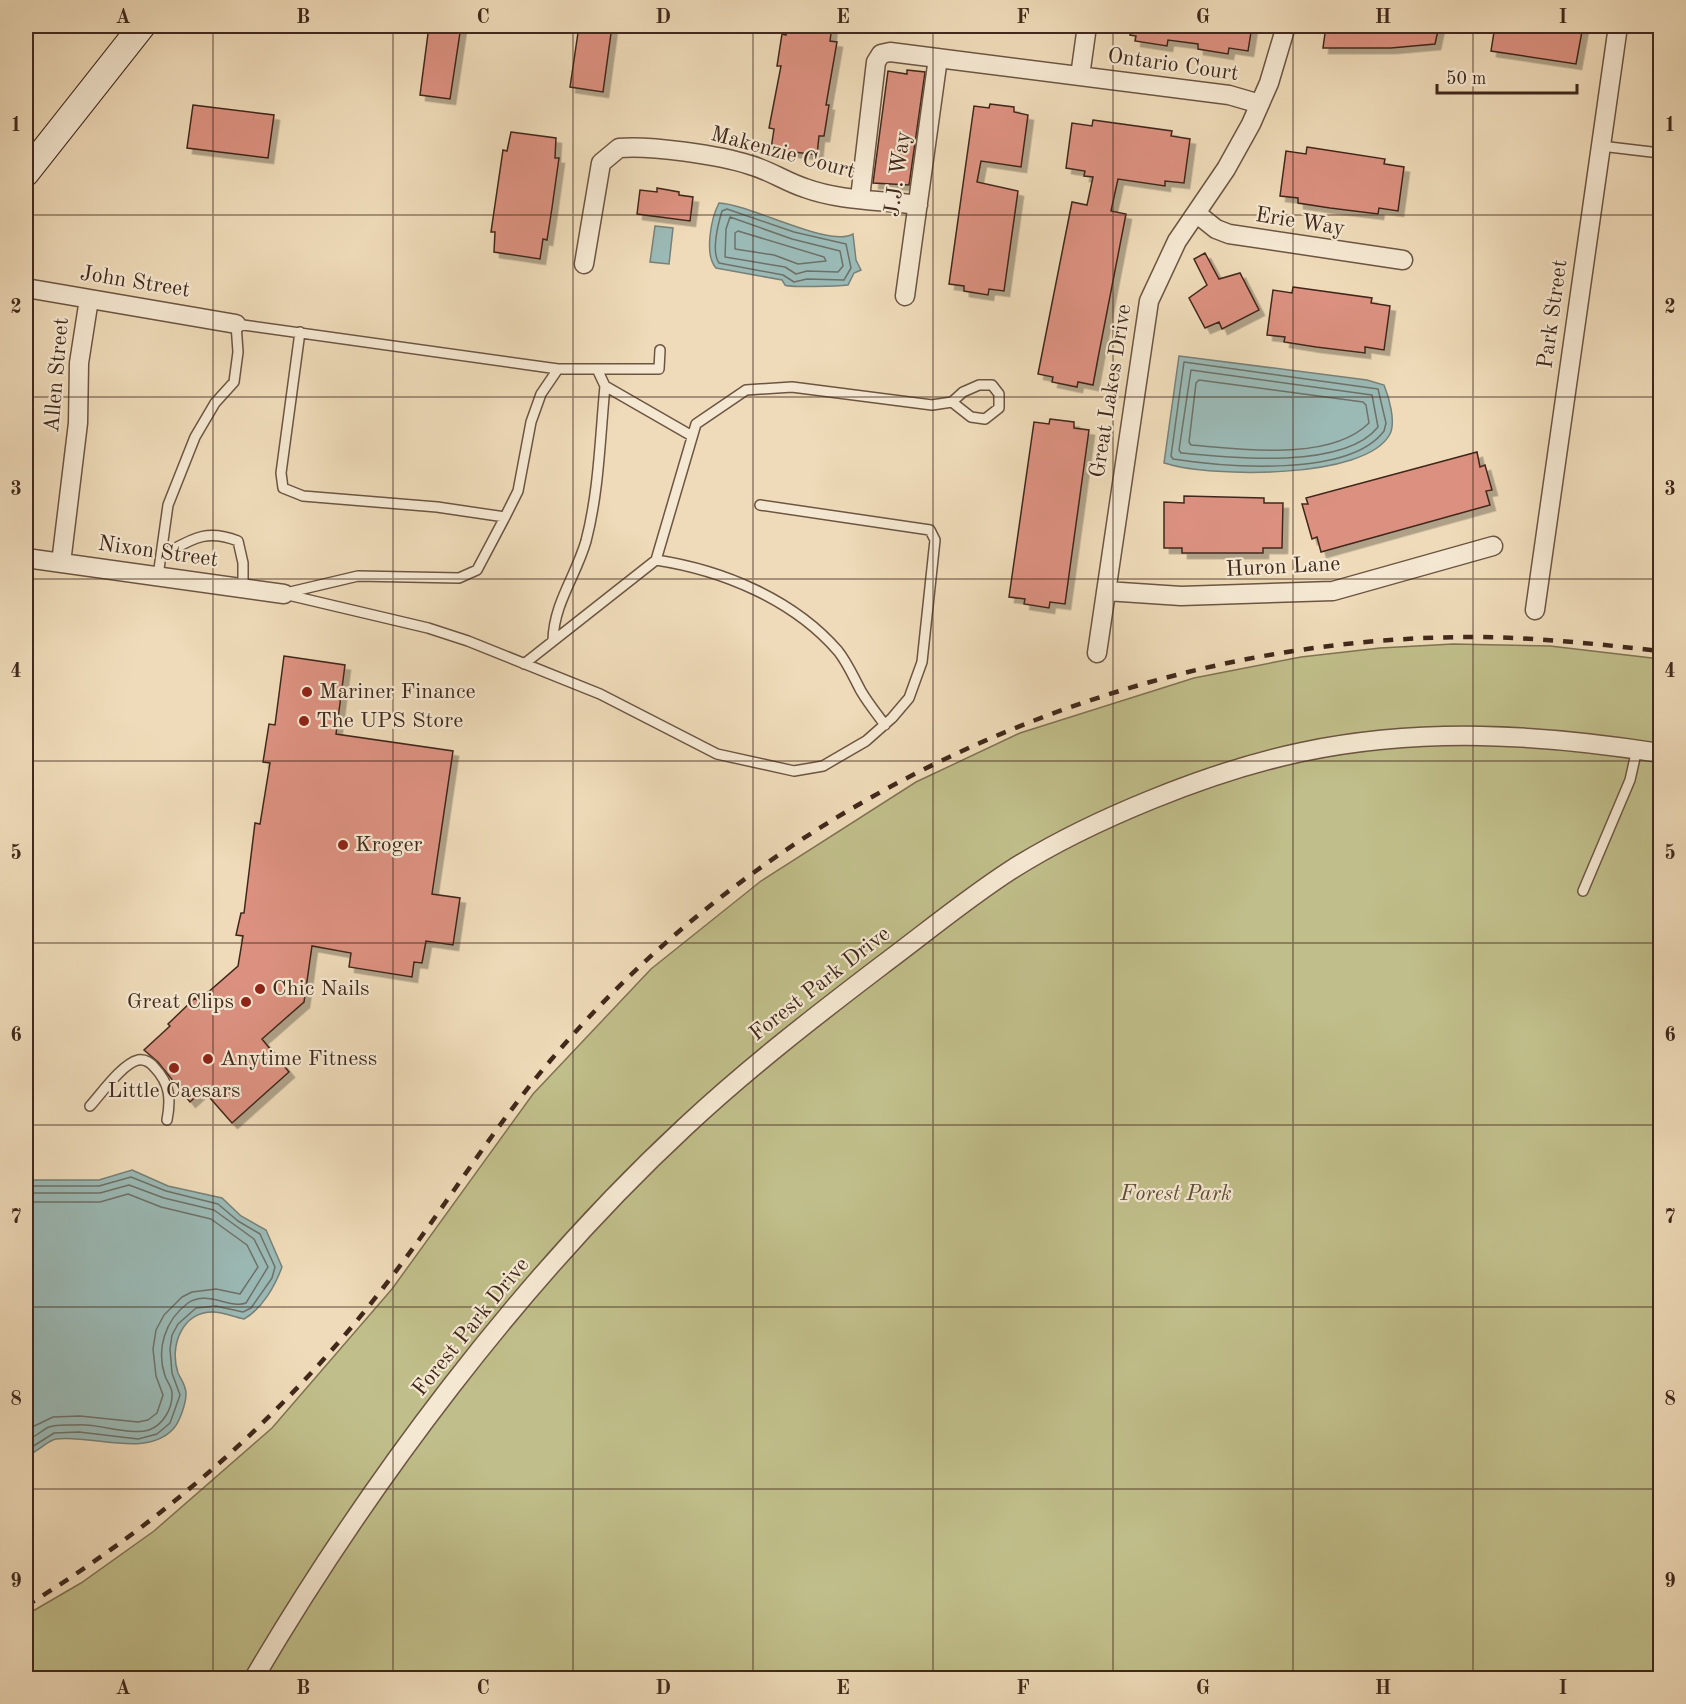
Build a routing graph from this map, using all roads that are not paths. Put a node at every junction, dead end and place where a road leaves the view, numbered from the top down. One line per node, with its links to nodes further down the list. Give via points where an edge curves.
1 (142, 26): 11 (street)
2 (1087, 26): 7 (street, Ontario Court)
3 (1286, 26): 8 (street, Great Lakes Drive, via 1281,51)
4 (1618, 26): 9 (street, Park Street)
5 (881, 54): 6 (street, Ontario Court); 12 (street, J.J. Way, via 876,62)
6 (938, 58): 7 (street, Ontario Court); 13 (street, J.J. Way)
7 (1080, 76): 8 (street, Ontario Court, via 1230,95)
8 (1260, 104): 14 (street, Great Lakes Drive, via 1226,169)
9 (1601, 146): 10 (lane); 39 (street, Park Street)
10 (1660, 153)
11 (26, 173)
12 (860, 198): 13 (street, Makenzie Court); 16 (street, Makenzie Court, via 828,195 733,161 619,148 601,163)
13 (918, 205): 18 (street, J.J. Way)
14 (1196, 213): 15 (street, Erie Way, via 1216,229 1254,240); 37 (street, Great Lakes Drive, via 1177,241 1149,301)
15 (1403, 260)
16 (584, 264)
17 (26, 288): 19 (street, John Street)
18 (905, 296)
19 (89, 299): 20 (street, John Street); 34 (street, Allen Street, via 79,363 78,423)
20 (236, 324): 21 (lane); 31 (lane, via 234,382 215,403 195,437 168,505)
21 (300, 332): 23 (lane); 29 (lane, via 281,474 283,488 303,496)
22 (660, 350): 24 (lane, via 659,369)
23 (558, 369): 24 (lane); 29 (lane, via 541,394 531,422 518,491)
24 (597, 369): 25 (lane)
25 (605, 386): 27 (lane); 40 (lane, via 594,506 585,544 554,621)
26 (952, 402): 26 (lane, via 979,385 992,385 999,394 999,408 985,419 972,417); 27 (lane, via 932,405 792,387 746,390 696,424)
27 (692, 436): 33 (lane)
28 (760, 505): 43 (lane, via 934,533 922,663 909,698)
29 (505, 517): 38 (lane, via 477,570 459,578 358,576)
30 (1493, 546): 37 (street, Huron Lane, via 1333,591 1180,596)
31 (161, 556): 35 (lane); 36 (lane, via 193,539 218,533 238,541)
32 (26, 558): 34 (street, Nixon Street)
33 (656, 560): 40 (lane); 43 (lane, via 738,581 779,603 839,652)
34 (61, 563): 35 (street, Nixon Street)
35 (158, 576): 36 (street, Nixon Street)
36 (243, 588): 38 (street, Nixon Street)
37 (1106, 591): 41 (street, Great Lakes Drive)
38 (284, 594): 42 (lane, via 428,628)
39 (1534, 610)
40 (553, 640): 42 (lane)
41 (1097, 652)
42 (524, 664): 43 (lane, via 600,694 717,754 764,766 794,771 823,766)
43 (885, 725)
44 (1637, 750): 45 (street, Forest Park Drive); 46 (lane, via 1630,780); 49 (street, Forest Park Drive, via 1476,734 1378,739 1301,752 1180,790 1068,838 1012,869 802,1026 687,1125 597,1215 494,1335 410,1442 326,1562)
45 (1660, 753)
46 (1583, 891)
47 (90, 1106): 48 (lane, via 114,1078 137,1060 144,1060 168,1084)
48 (168, 1120)
49 (254, 1678)

